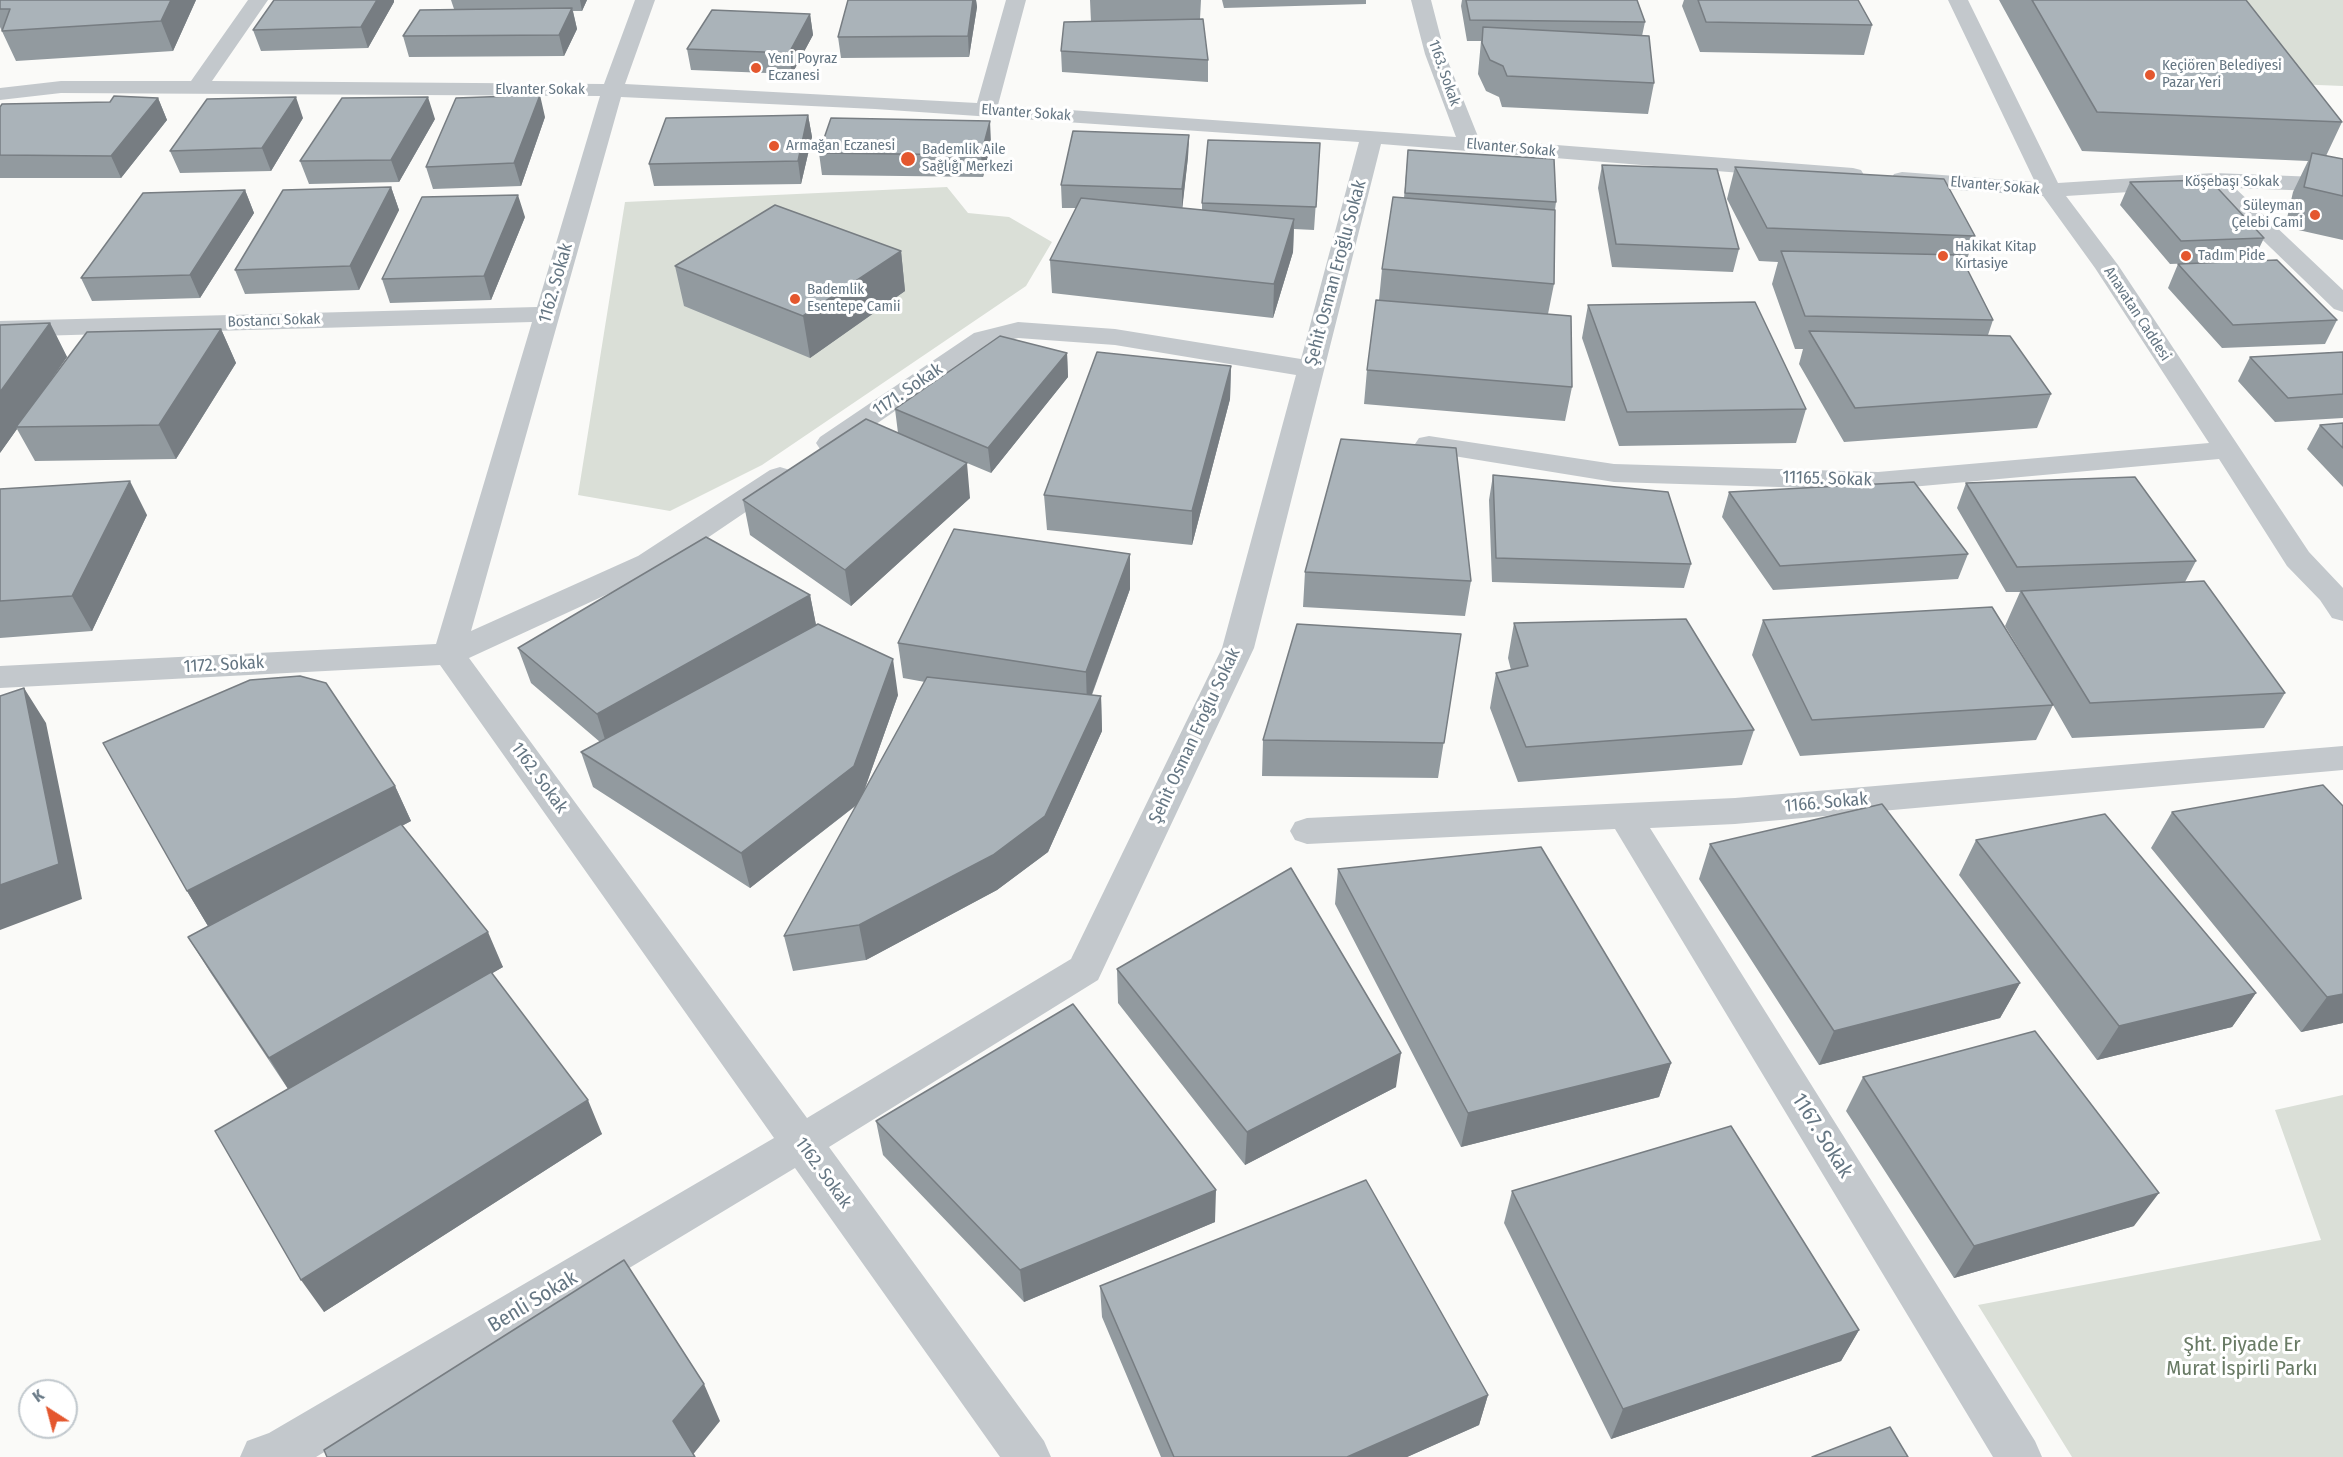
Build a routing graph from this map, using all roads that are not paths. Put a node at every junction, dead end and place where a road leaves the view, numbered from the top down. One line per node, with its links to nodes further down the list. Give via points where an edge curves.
1 (258, 0): 6 (street)
2 (645, 0): 7 (street, 1162. Sokak)
3 (1016, 0): 9 (street)
4 (1421, 0): 11 (street, 1163. Sokak, via 1435,54)
5 (1958, 0): 14 (street, Anavatan Caddesi)
6 (198, 87): 7 (street, Elvanter Sokak); 8 (street, Elvanter Sokak, via 61,87)
7 (612, 90): 9 (street, Elvanter Sokak); 16 (street, 1162. Sokak)
8 (0, 94)
9 (986, 111): 10 (street, Elvanter Sokak)
10 (1372, 137): 11 (street, Elvanter Sokak); 18 (street, Şehit Osman Eroğlu Sokak)
11 (1470, 144): 14 (street, Elvanter Sokak)
12 (2214, 180): 13 (street, Köşebaşı Sokak); 14 (street, Köşebaşı Sokak); 15 (street)
13 (2343, 185)
14 (2050, 190): 20 (street, Anavatan Caddesi, via 2106,265)
15 (2343, 304)
16 (547, 314): 17 (street, Bostancı Sokak); 22 (street, 1162. Sokak)
17 (0, 329)
18 (1311, 369): 22 (street, 1171. Sokak, via 1115,337 1018,330 983,338 649,563); 27 (street, Şehit Osman Eroğlu Sokak, via 1238,648 1085,969)
19 (1429, 444): 20 (street, 11165. Sokak, via 1614,473 1878,481)
20 (2227, 450): 21 (street, Anavatan Caddesi, via 2298,559)
21 (2339, 599)
22 (449, 654): 23 (street, 1172. Sokak); 27 (street, 1162. Sokak)
23 (0, 677)
24 (2343, 758): 25 (street, 1166. Sokak, via 1735,811)
25 (1625, 816): 26 (street, 1166. Sokak); 30 (street, 1167. Sokak)
26 (1307, 831)
27 (801, 1143): 28 (street, Benli Sokak); 29 (street, 1162. Sokak)
28 (272, 1456)
29 (1028, 1457)
30 (2019, 1457)

